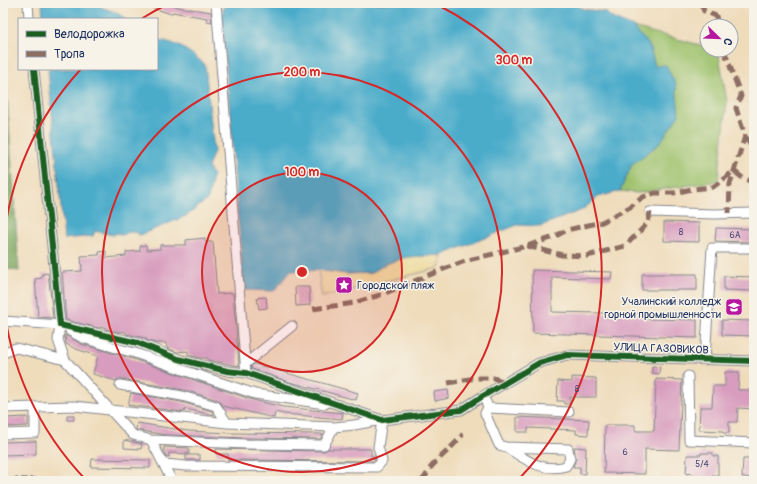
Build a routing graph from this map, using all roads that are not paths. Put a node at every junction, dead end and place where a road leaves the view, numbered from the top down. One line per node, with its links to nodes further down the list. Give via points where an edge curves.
1 (28, 3): 3 (street)
2 (216, 3): 15 (street)
3 (29, 18)
4 (34, 70): 9 (street)
5 (650, 212): 6 (street)
6 (754, 213)
7 (754, 248): 13 (street, via 712,248)
8 (3, 322): 9 (street)
9 (60, 325): 12 (street, via 58,340); 15 (street, via 138,343 178,358 227,371); 19 (street, via 83,338 255,394)
10 (292, 326): 15 (street)
11 (3, 353): 12 (street, via 16,348)
12 (65, 360): 23 (street)
13 (706, 360): 14 (street, УЛИЦА ГАЗОВИКОВ); 18 (street, УЛИЦА ГАЗОВИКОВ, via 567,355 539,363)
14 (754, 361)
15 (246, 369): 19 (street)
16 (688, 376): 30 (street, via 689,440)
17 (120, 385): 26 (street, via 182,396 216,406)
18 (483, 396): 22 (street); 25 (street, УЛИЦА ГАЗОВИКОВ, via 461,410)
19 (337, 404): 25 (street)
20 (35, 407): 21 (street, УЛИЦА ГАЗОВИКОВ); 23 (street, УЛИЦА ГАЗОВИКОВ, via 74,406); 28 (street, via 35,432)
21 (3, 408)
22 (488, 408): 24 (street); 31 (street, via 485,413 499,445)
23 (110, 410): 26 (street, УЛИЦА ГАЗОВИКОВ); 29 (street, via 133,435)
24 (570, 412)
25 (382, 420): 27 (street, УЛИЦА ГАЗОВИКОВ); 33 (street, via 378,446 382,461 377,467)
26 (227, 423): 27 (street, УЛИЦА ГАЗОВИКОВ)
27 (334, 427): 29 (street, via 324,445)
28 (3, 434)
29 (151, 440): 32 (street)
30 (754, 443)
31 (506, 447): 31 (street, via 568,449 570,459 566,466 544,467 532,464)
32 (164, 464): 33 (street); 34 (street)
33 (186, 466): 34 (street)
34 (172, 480)

